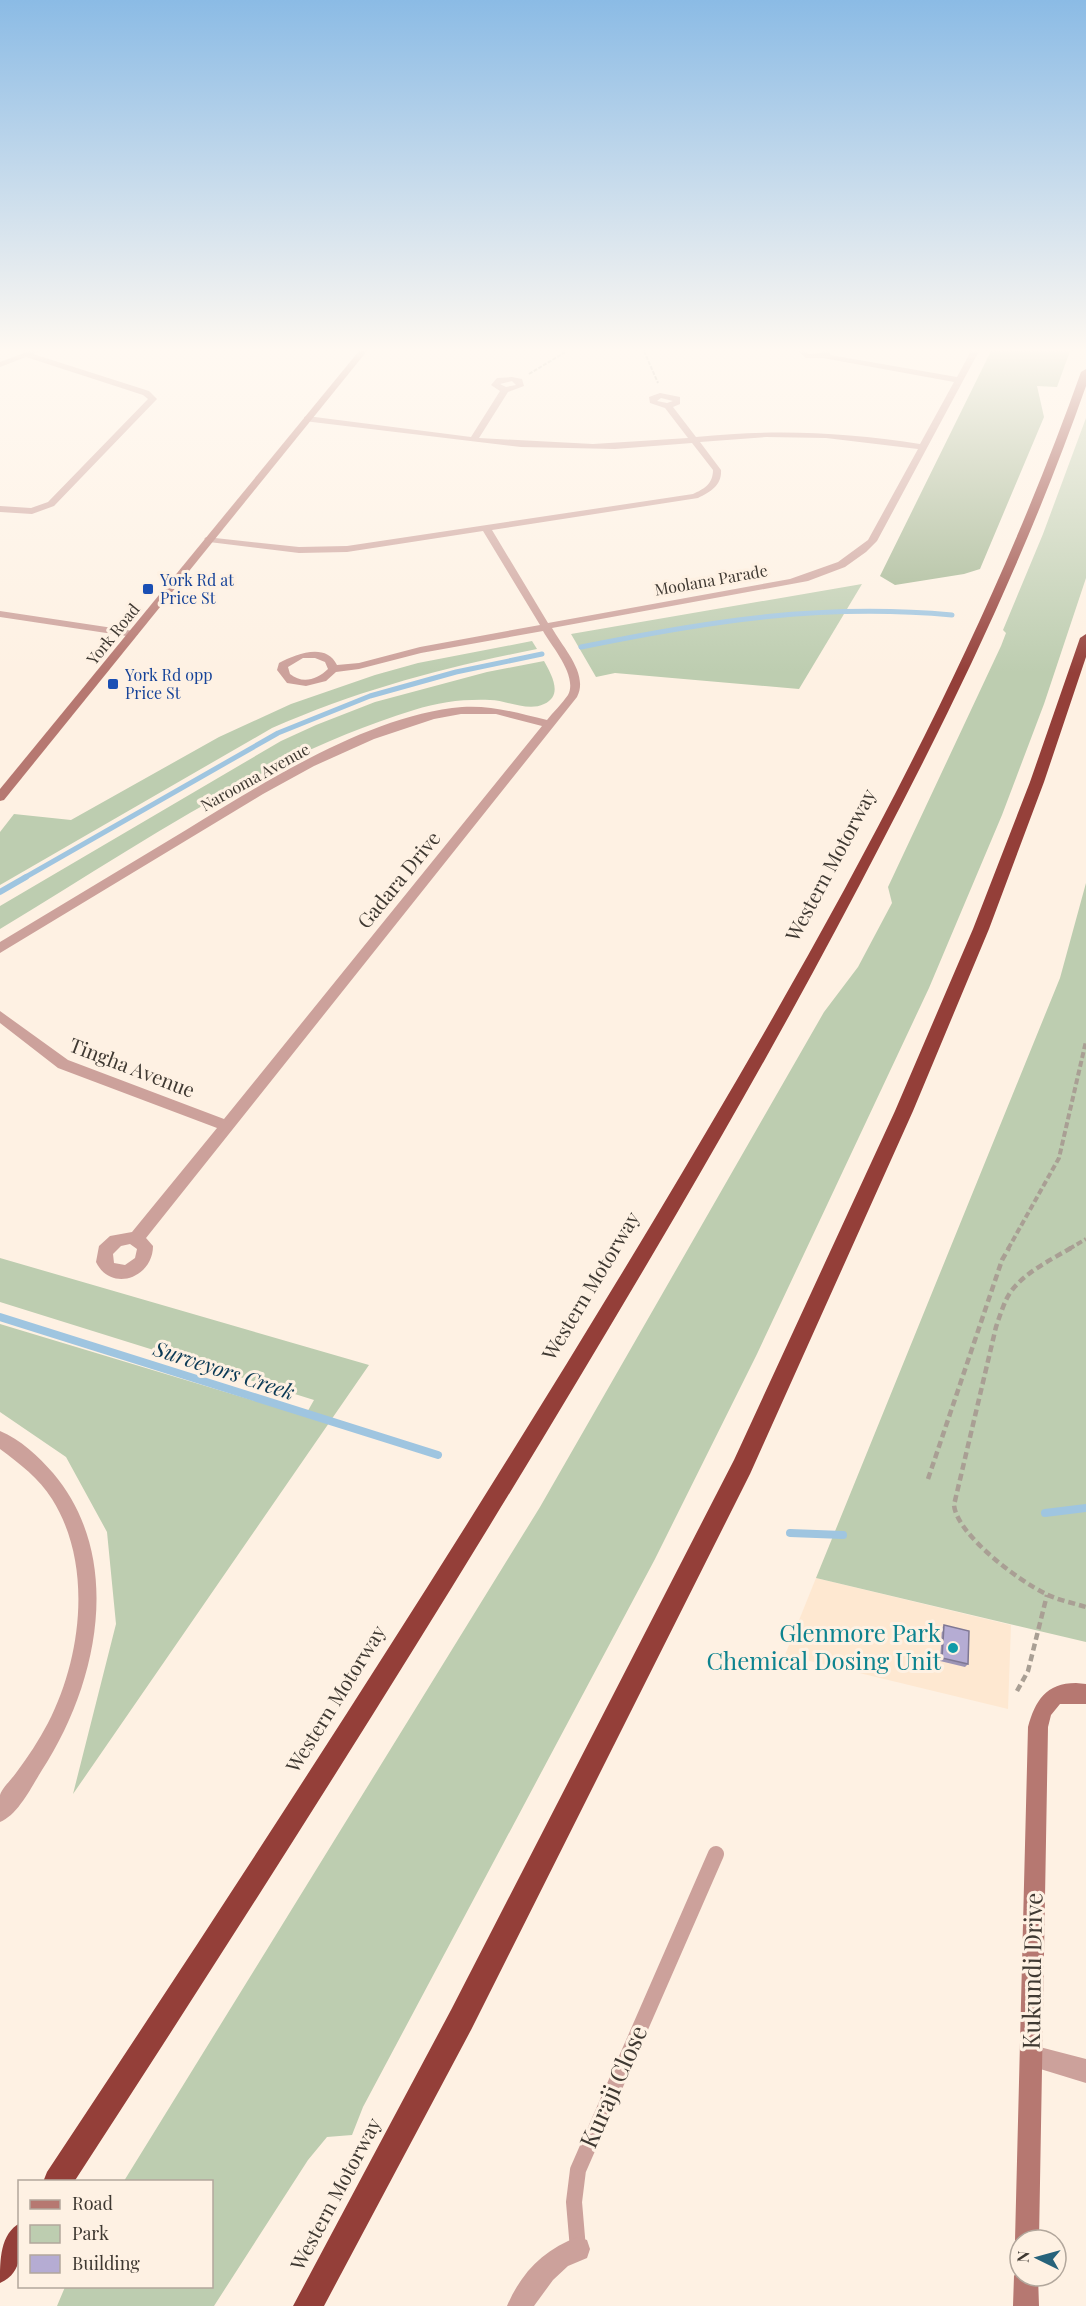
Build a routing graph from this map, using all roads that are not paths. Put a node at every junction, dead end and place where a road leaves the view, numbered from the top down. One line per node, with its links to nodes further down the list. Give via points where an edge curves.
1 (95, 459): 6 (street, via 51,504 32,511)
2 (275, 459): 8 (street, York Road)
3 (711, 459): 7 (street, via 718,473 713,486 701,494)
4 (918, 459): 10 (street, Moolana Parade, via 872,541 830,570 779,585)
5 (1054, 459): 26 (highway, Western Motorway, via 1034,513 942,715 758,1060 498,1495 216,1940)
6 (0, 509)
7 (487, 529): 8 (street, via 331,550 282,549); 10 (street, Gadara Drive)
8 (209, 539): 11 (street, York Road)
9 (0, 615): 11 (street)
10 (545, 627): 13 (street, Moolana Parade); 14 (street, Gadara Drive, via 574,674 576,686 571,700)
11 (133, 634): 15 (street, York Road)
12 (1086, 638): 32 (highway, Western Motorway, via 981,929 904,1111 742,1467 461,2020)
13 (333, 669)
14 (550, 725): 16 (street, Narooma Avenue, via 497,711 471,710 437,716 361,741 259,791); 18 (street, Gadara Drive)
15 (0, 797)
16 (0, 948)
17 (0, 1016): 18 (street, Tingha Avenue, via 63,1064)
18 (227, 1126): 19 (street, Gadara Drive)
19 (136, 1239)
20 (0, 1439): 22 (street, via 36,1465 63,1501 85,1557 88,1605 81,1658 62,1715 34,1766)
21 (1086, 1694): 24 (street, Kukundi Drive, via 1059,1693 1046,1703 1038,1727)
22 (0, 1812)
23 (716, 1854): 29 (lane, Kuraji Close, via 578,2170 574,2202)
24 (1032, 2056): 25 (street); 27 (street, Kukundi Drive)
25 (1086, 2071)
26 (58, 2180)
27 (1027, 2228)
28 (18, 2241): 30 (highway)
29 (578, 2249): 33 (street, Kuraji Close, via 555,2259)
30 (0, 2268)
31 (1026, 2288): 34 (street)
32 (308, 2306)
33 (520, 2306)
34 (1026, 2306)

